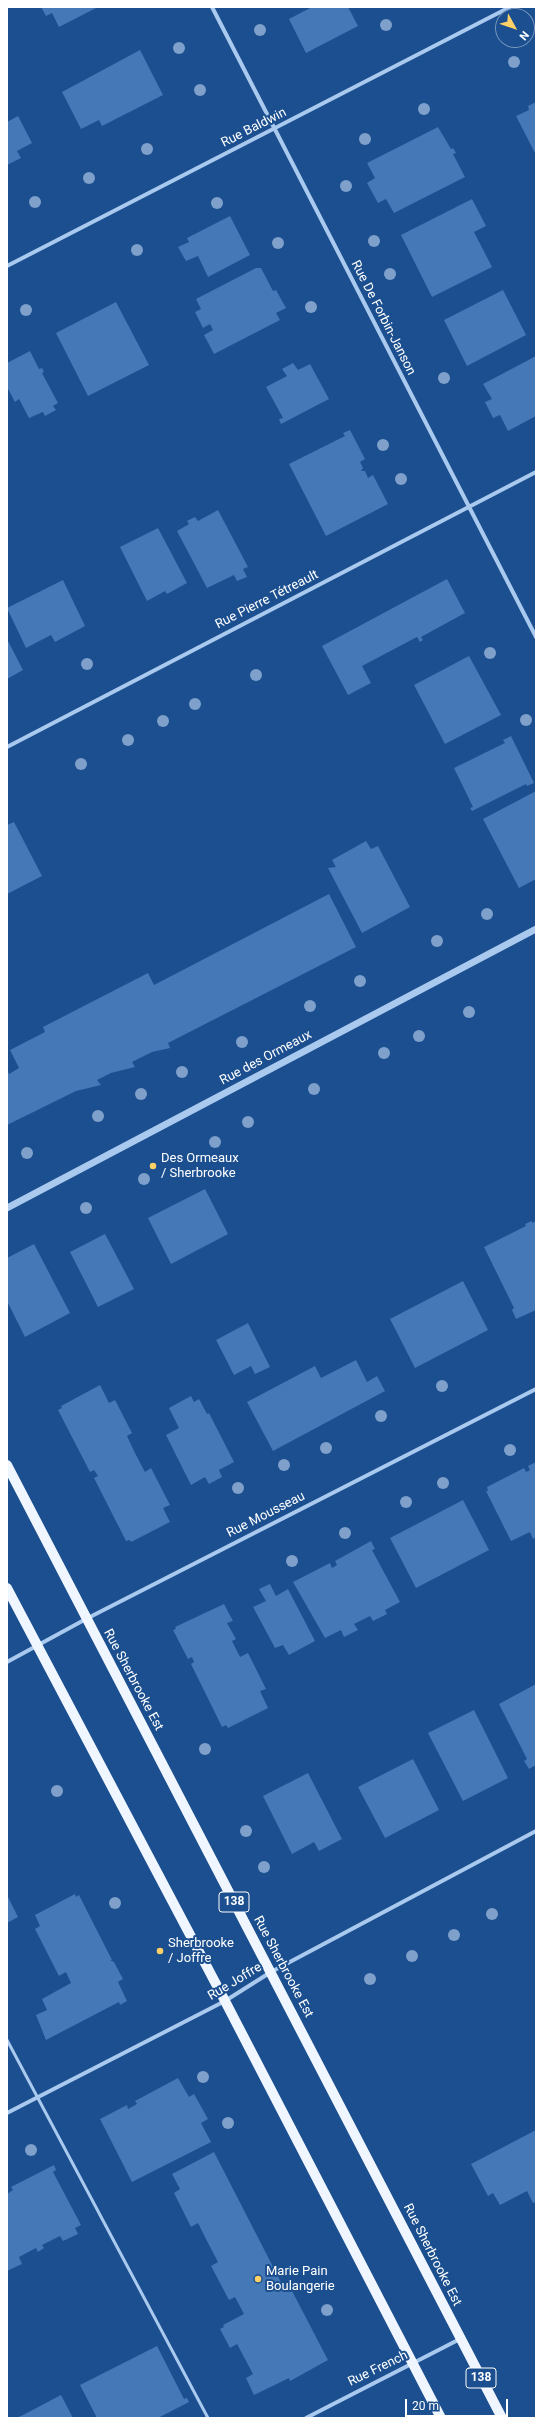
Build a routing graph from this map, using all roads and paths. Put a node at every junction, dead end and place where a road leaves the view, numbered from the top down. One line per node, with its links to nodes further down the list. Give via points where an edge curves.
1 (212, 7): 3 (street, Rue De Forbin-Janson)
2 (510, 7): 3 (street, Rue Baldwin)
3 (275, 129): 4 (street, Rue Baldwin); 6 (street, Rue De Forbin-Janson)
4 (7, 266)
5 (536, 472): 6 (street, Rue Pierre Tétreault)
6 (469, 507): 7 (street, Rue De Forbin-Janson); 8 (street, Rue Pierre Tétreault)
7 (536, 638)
8 (7, 747)
9 (536, 929): 10 (street, Rue des Ormeaux)
10 (7, 1208)
11 (536, 1389): 14 (street, Rue Mousseau)
12 (7, 1465): 14 (main road, Rue Sherbrooke Est / 138)
13 (7, 1588): 15 (main road)
14 (86, 1619): 15 (street, Rue Mousseau); 18 (main road, Rue Sherbrooke Est / 138)
15 (38, 1646): 16 (street, Rue Mousseau); 19 (main road)
16 (7, 1662)
17 (536, 1831): 18 (street, Rue Joffre)
18 (271, 1972): 19 (street, Rue Joffre); 23 (main road, Rue Sherbrooke Est / 138)
19 (225, 2001): 21 (street, Rue Joffre); 24 (main road)
20 (7, 2040): 21 (lane)
21 (37, 2098): 22 (street, Rue Joffre); 25 (lane)
22 (7, 2114)
23 (460, 2338): 24 (street, Rue French); 28 (main road, Rue Sherbrooke Est / 138)
24 (413, 2363): 26 (street, Rue French); 27 (main road)
25 (208, 2418)
26 (306, 2418)
27 (441, 2418)
28 (502, 2418)

